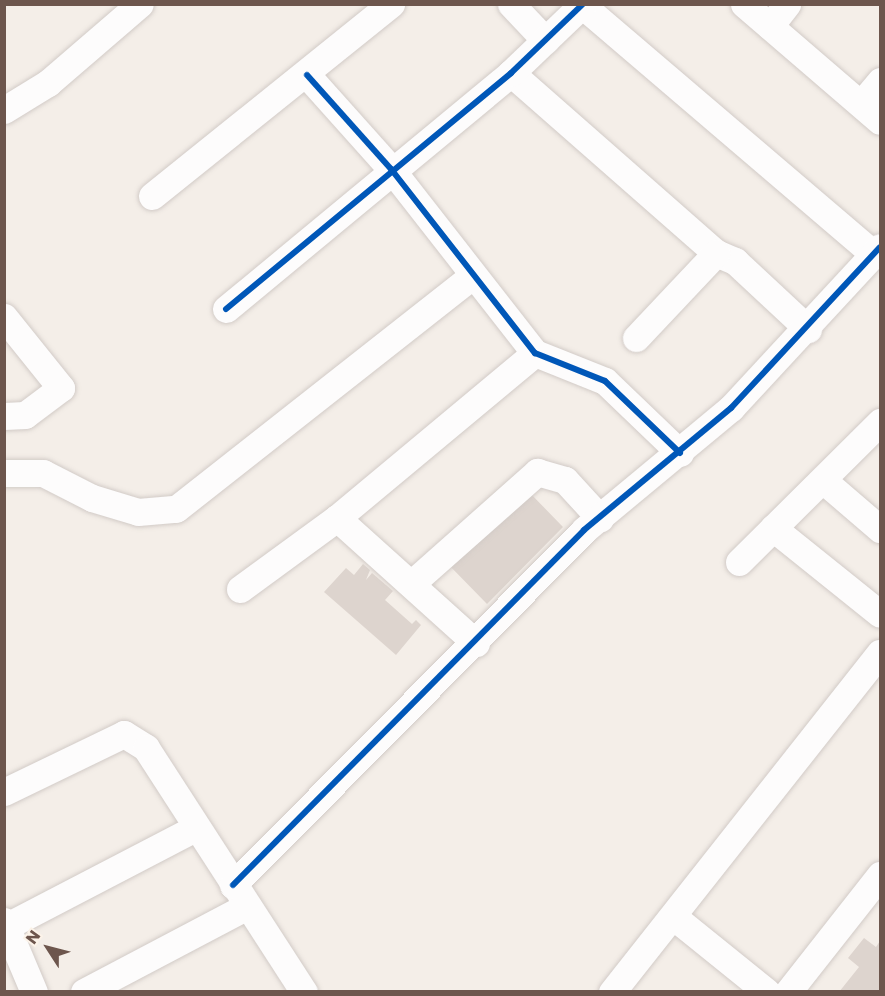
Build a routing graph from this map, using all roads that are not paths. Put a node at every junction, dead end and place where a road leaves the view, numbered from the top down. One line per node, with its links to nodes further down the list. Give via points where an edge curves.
1 (140, 4): 12 (street, via 48,83)
2 (391, 4): 10 (street)
3 (511, 4): 8 (street)
4 (744, 4): 7 (street)
5 (787, 4): 7 (street)
6 (583, 5): 8 (street); 16 (street)
7 (770, 26): 13 (street)
8 (545, 40): 9 (street)
9 (511, 73): 14 (street); 17 (street)
10 (307, 75): 14 (street); 15 (street)
11 (880, 81): 13 (street)
12 (4, 110)
13 (871, 112)
14 (391, 169): 18 (street); 19 (street)
15 (152, 196)
16 (877, 250): 21 (street)
17 (716, 254): 21 (street, via 735,261); 22 (street)
18 (473, 275): 23 (street); 27 (street, via 176,509 138,512 92,498 42,472)
19 (226, 309)
20 (4, 317): 24 (street, via 61,388 25,415)
21 (808, 329): 26 (street)
22 (636, 339)
23 (535, 354): 26 (street, via 605,381); 29 (street)
24 (4, 416)
25 (880, 422): 28 (street)
26 (680, 453): 30 (street)
27 (4, 473)
28 (824, 481): 31 (street); 32 (street)
29 (337, 518): 34 (street); 35 (street)
30 (600, 518): 34 (street, via 565,480 537,472); 37 (street)
31 (773, 528): 33 (street); 36 (street)
32 (880, 529)
33 (739, 562)
34 (411, 584): 37 (street)
35 (240, 589)
36 (880, 614)
37 (476, 643): 42 (street)
38 (875, 670): 43 (street)
39 (4, 792): 40 (street, via 124,734 146,748)
40 (195, 828): 42 (street); 44 (street)
41 (880, 875): 50 (street)
42 (240, 895): 47 (street); 48 (street)
43 (674, 917): 45 (street); 49 (street)
44 (6, 923): 46 (street)
45 (614, 991)
46 (34, 992)
47 (84, 992)
48 (304, 992)
49 (767, 992)
50 (788, 992)

